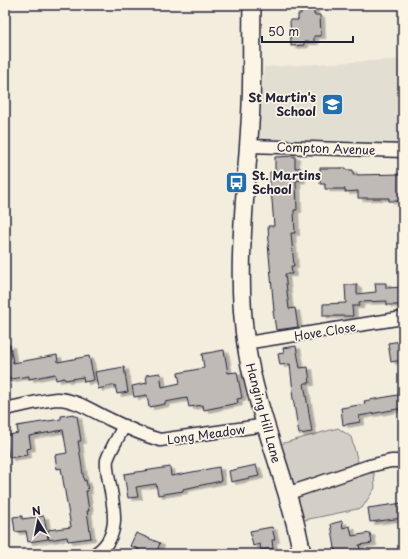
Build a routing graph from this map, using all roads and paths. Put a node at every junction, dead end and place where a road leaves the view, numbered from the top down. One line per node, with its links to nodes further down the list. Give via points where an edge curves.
1 (252, 5): 2 (street, Hanging Hill Lane)
2 (249, 146): 3 (street, Compton Avenue); 5 (street, Hanging Hill Lane, via 241,262)
3 (403, 151)
4 (403, 318): 5 (street, Hove Close)
5 (246, 343): 7 (street, Hanging Hill Lane)
6 (5, 409): 8 (street, Long Meadow, via 56,399 76,403)
7 (266, 425): 8 (street, Long Meadow, via 160,440); 10 (street, Hanging Hill Lane)
8 (124, 426): 11 (street, via 107,460 115,516 112,534)
9 (403, 461): 10 (street, via 369,466)
10 (286, 494): 12 (street, Hanging Hill Lane)
11 (95, 554)
12 (302, 554)

